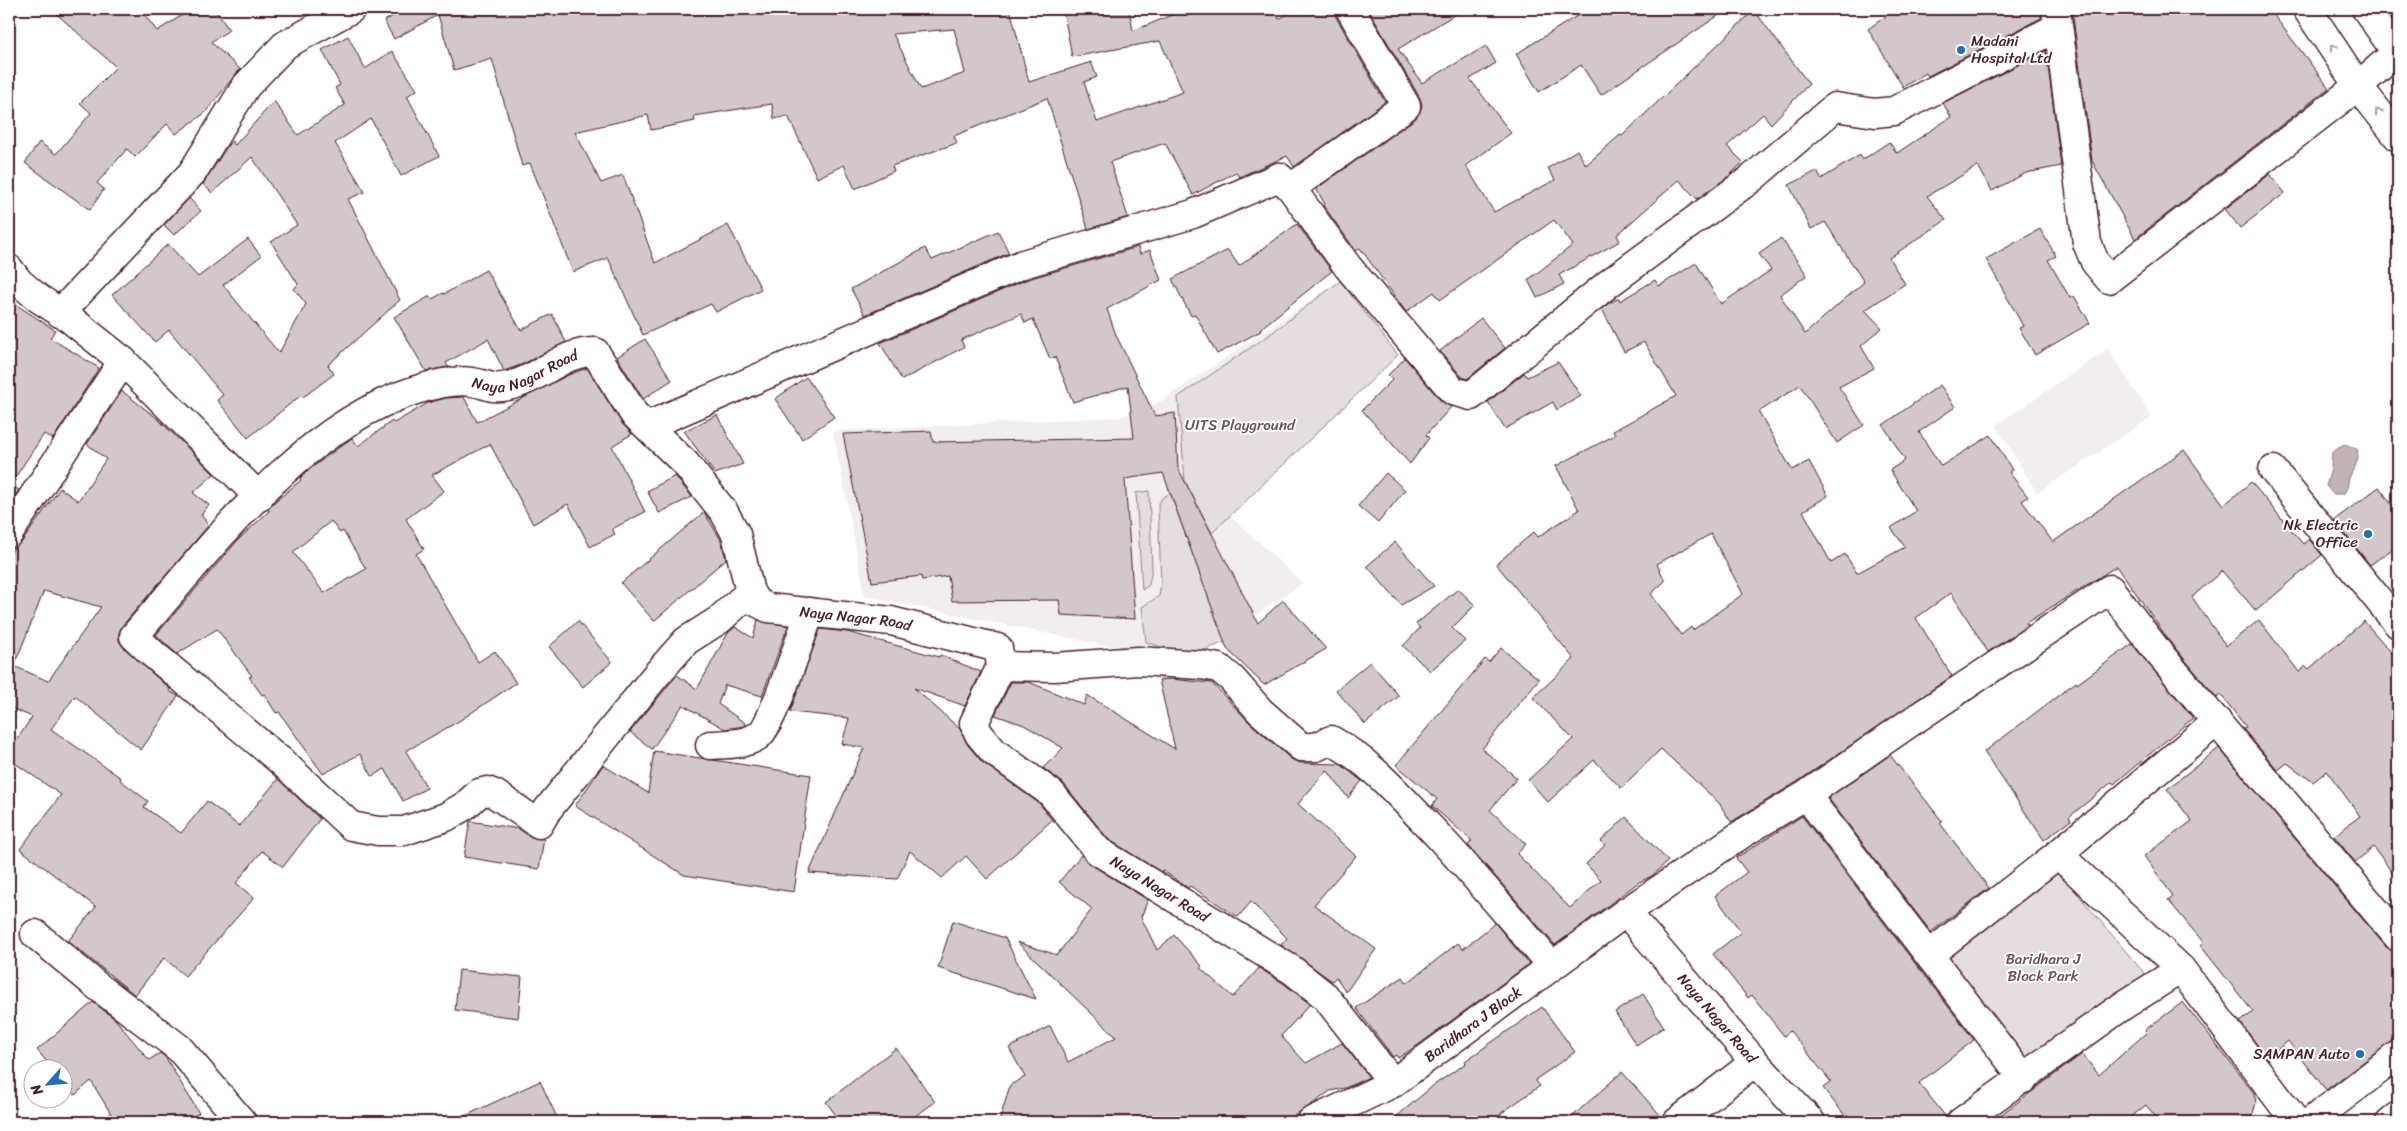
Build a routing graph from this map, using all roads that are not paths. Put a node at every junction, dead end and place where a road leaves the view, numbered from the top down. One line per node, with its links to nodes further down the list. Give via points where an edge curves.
1 (351, 9): 11 (street, via 285,45 246,86 192,173)
2 (1350, 9): 9 (street, via 1406,106)
3 (2307, 9): 7 (street, one-way to 3)
4 (2375, 13): 6 (street)
5 (2057, 18): 7 (street, via 2087,243 2095,262 2108,279); 9 (street, via 1894,111 1875,114 1835,107 1752,178 1608,284 1471,396 1452,391 1348,267)
6 (2397, 54): 7 (street)
7 (2358, 86): 8 (street, one-way to 7)
8 (2398, 137)
9 (1290, 188): 13 (street, via 1279,177 1193,214 1023,264)
10 (9, 269): 11 (street, via 19,282)
11 (60, 313): 12 (street)
12 (123, 360): 15 (street); 16 (street)
13 (648, 426): 15 (street, Naya Nagar Road, via 634,414 595,352 584,352 529,380 509,386 489,388 472,382 448,382 368,408 310,448); 17 (street, Naya Nagar Road, via 685,463 724,512 736,534)
14 (2273, 470): 19 (street)
15 (258, 497): 17 (street, via 134,636 351,826 404,831 446,818 479,793 487,791 539,824 554,801 686,641 719,620)
16 (9, 533)
17 (750, 592): 18 (street, Naya Nagar Road, via 756,602 768,608)
18 (810, 612): 20 (street, Naya Nagar Road, via 891,621 998,648); 22 (street, via 772,716 760,735 741,744)
19 (2398, 624)
20 (1001, 666): 29 (street, via 1055,667 1138,661 1219,668 1260,711 1301,746 1316,747 1331,740 1356,754 1383,776); 34 (street, Naya Nagar Road, via 974,723 994,752 1051,793 1098,851 1292,970 1325,996)
21 (2217, 721): 23 (street, Baridhara J Block, via 2110,589); 24 (street); 27 (street)
22 (710, 745)
23 (1806, 795): 25 (street, Baridhara J Block); 28 (street)
24 (2058, 854): 28 (street); 30 (street)
25 (1626, 912): 29 (street, Baridhara J Block); 32 (street, Naya Nagar Road)
26 (35, 934): 37 (street, via 179,1048)
27 (2398, 936)
28 (1930, 954): 33 (street)
29 (1552, 966): 34 (street, Baridhara J Block)
30 (2181, 969): 33 (street, via 2124,1005); 41 (street)
31 (2398, 1055): 42 (street)
32 (1755, 1062): 38 (street); 39 (street, Naya Nagar Road)
33 (2024, 1079): 40 (street)
34 (1393, 1082): 36 (street, Baridhara J Block)
35 (2398, 1116): 43 (street)
36 (1327, 1119)
37 (242, 1122)
38 (1678, 1122)
39 (1811, 1122)
40 (1961, 1122)
41 (2296, 1122)
42 (2310, 1122)
43 (2390, 1122)

